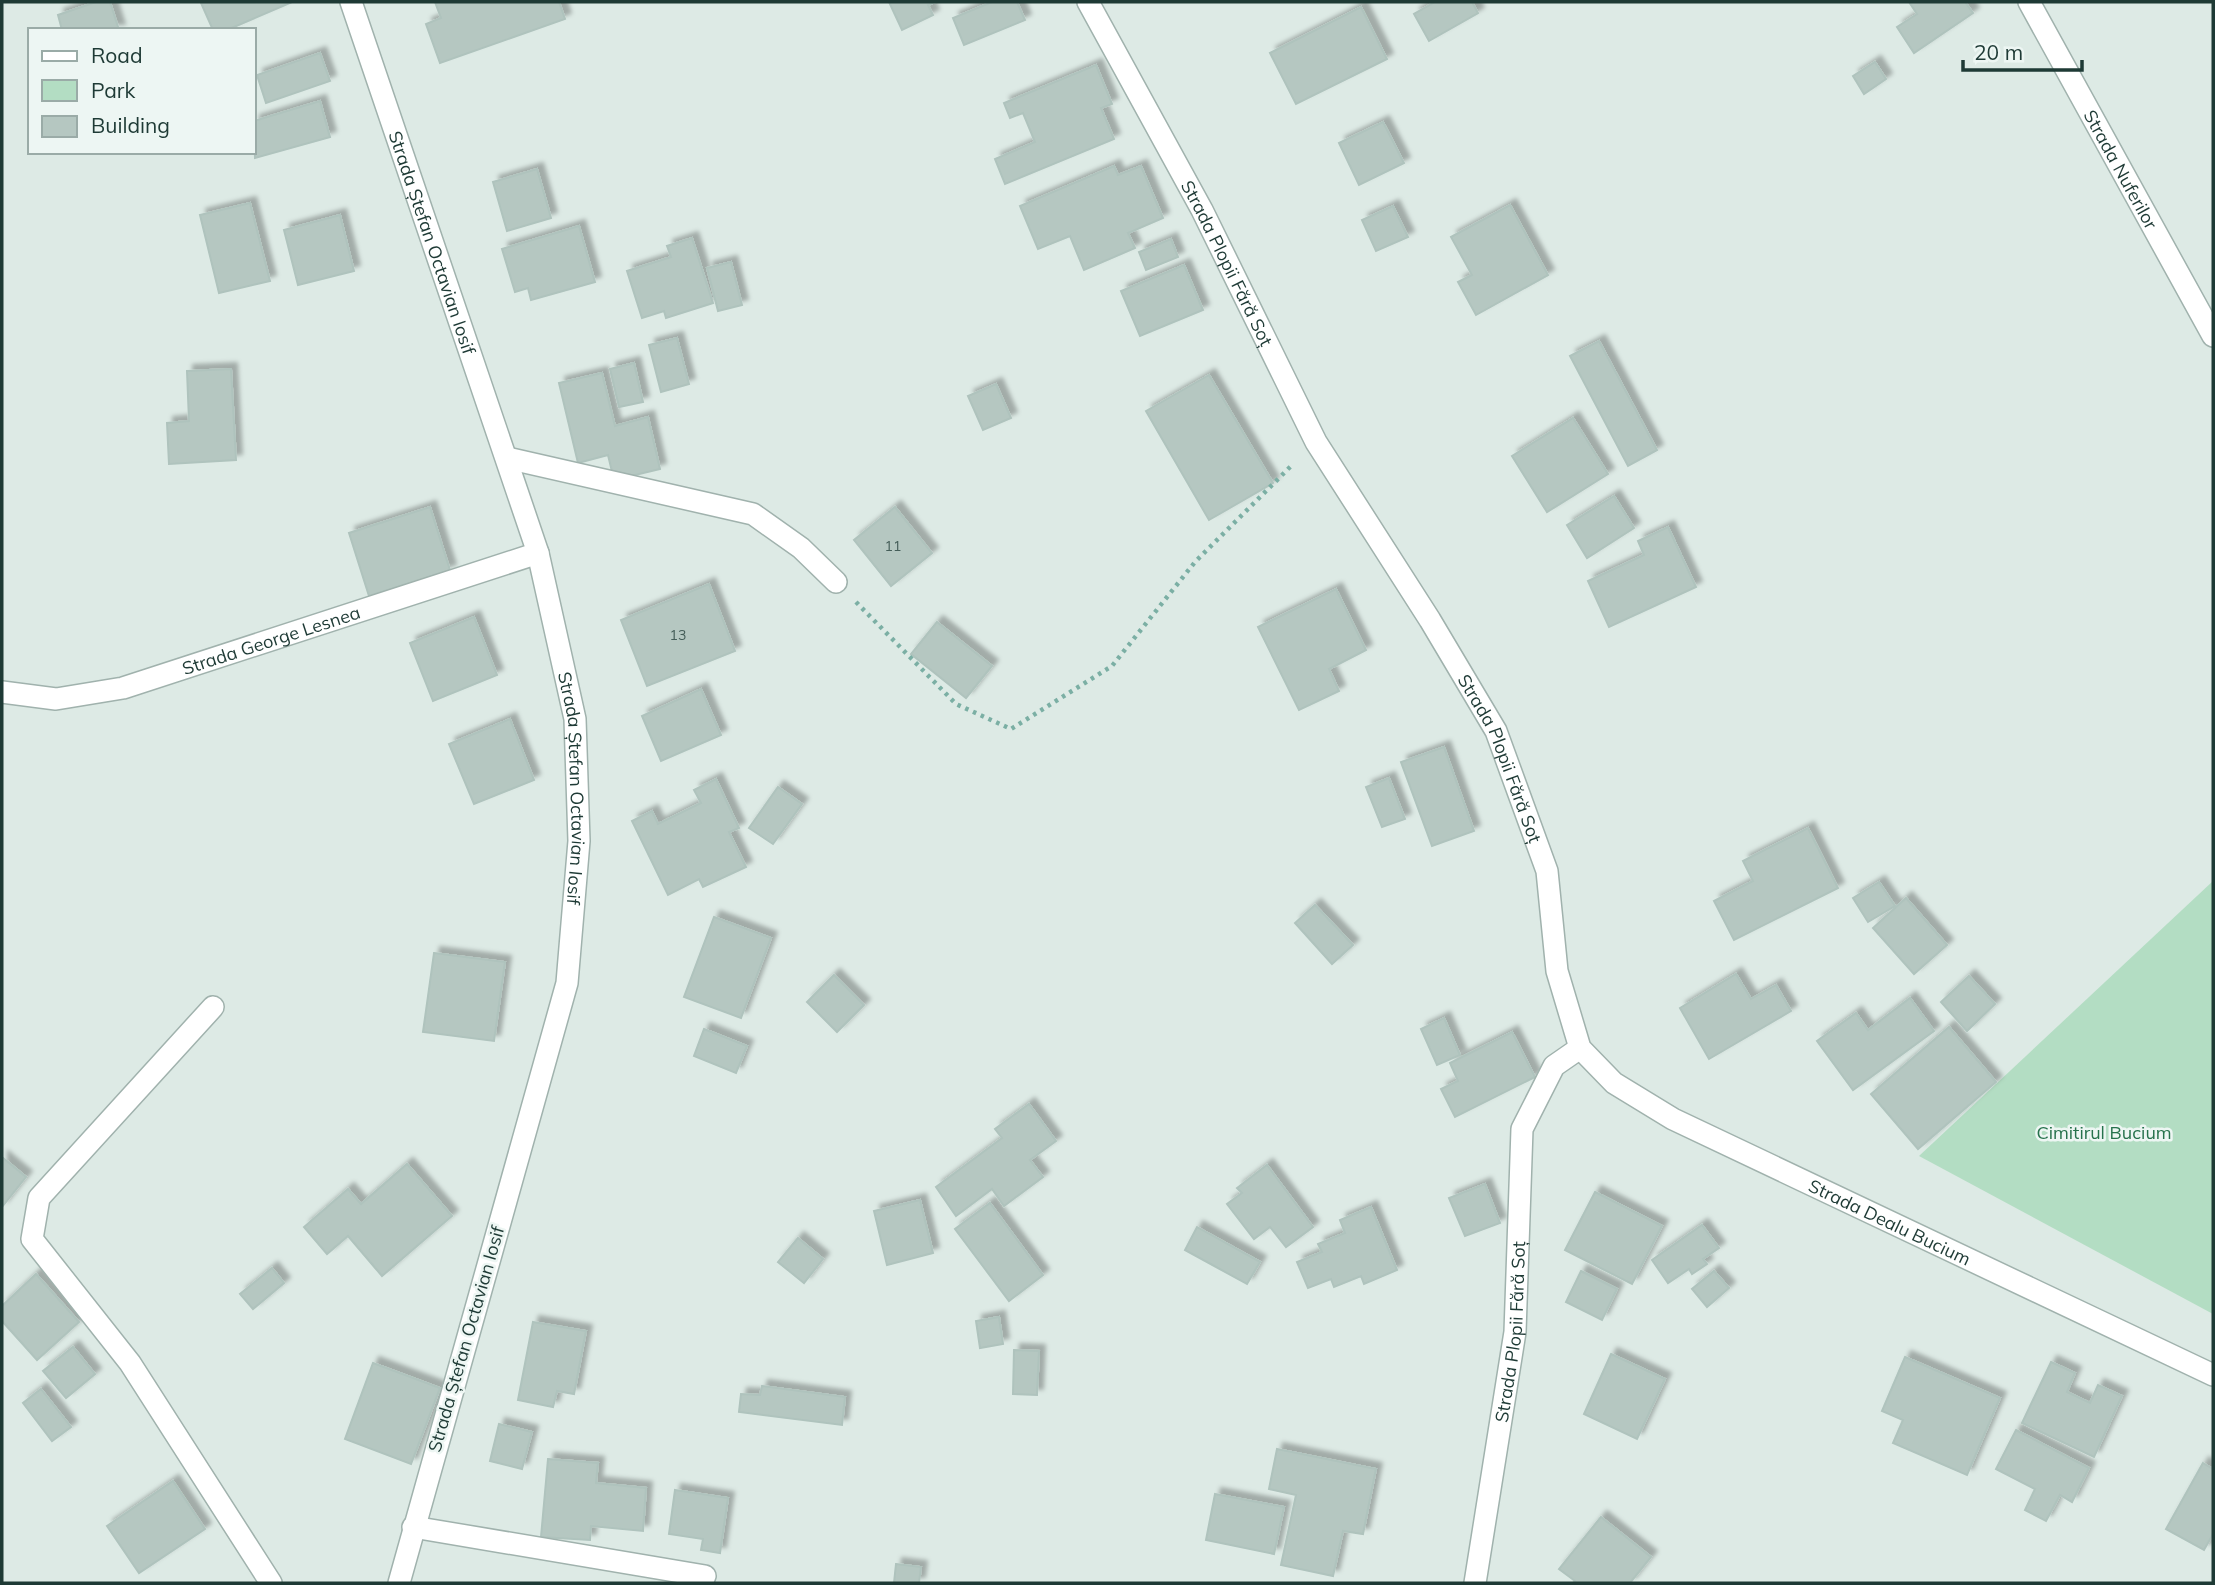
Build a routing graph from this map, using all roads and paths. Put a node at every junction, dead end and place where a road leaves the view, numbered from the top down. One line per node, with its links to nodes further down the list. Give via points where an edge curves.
1 (351, 2): 6 (street, Strada Ștefan Octavian Iosif)
2 (1088, 2): 5 (street, Strada Plopii Fără Soț, via 1196,198)
3 (2029, 2): 4 (street, Strada Nuferilor)
4 (2213, 336)
5 (1316, 442): 8 (path, via 1195,562 1112,666 1011,729 956,704); 11 (street, Strada Plopii Fără Soț, via 1496,731 1546,871 1557,971)
6 (507, 458): 7 (street, Strada Ștefan Octavian Iosif); 8 (street, via 753,514 801,548)
7 (538, 553): 9 (street, Strada George Lesnea, via 122,688 56,699); 13 (street, Strada Ștefan Octavian Iosif, via 575,719 579,842 568,983)
8 (836, 582)
9 (2, 692)
10 (213, 1007): 15 (street, via 39,1198 32,1239 130,1363)
11 (1580, 1048): 12 (street, Strada Dealu Bucium, via 1614,1083 1674,1119); 17 (street, Strada Plopii Fără Soț, via 1554,1066 1522,1129 1515,1332)
12 (2213, 1375)
13 (413, 1527): 14 (street); 16 (street, Strada Ștefan Octavian Iosif)
14 (705, 1576)
15 (271, 1583)
16 (399, 1583)
17 (1475, 1583)

